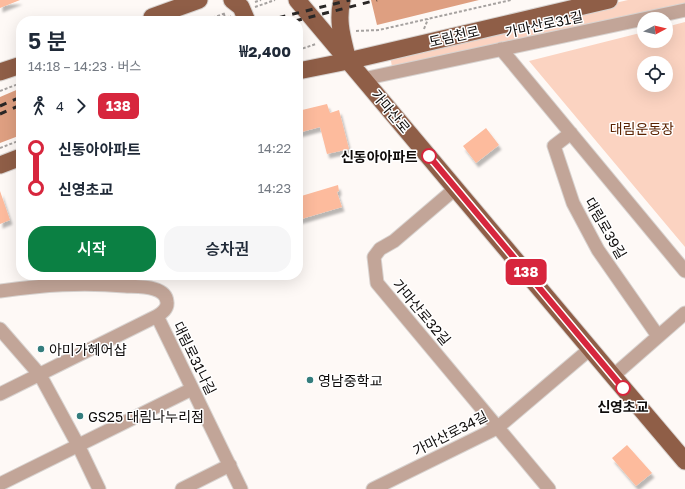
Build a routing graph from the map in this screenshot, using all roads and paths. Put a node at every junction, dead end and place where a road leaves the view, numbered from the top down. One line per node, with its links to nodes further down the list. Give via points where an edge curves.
1 (175, 0): 9 (main road)
2 (199, 0): 10 (main road)
3 (232, 0): 11 (main road, via 242,7)
4 (297, 0): 16 (main road, 가마산로)
5 (342, 0): 16 (main road, via 339,12)
6 (511, 0): 12 (path, via 379,30)
7 (609, 0): 16 (main road, 도림천로)
8 (685, 10): 15 (street, 가마산로31길)
9 (152, 16)
10 (156, 16)
11 (245, 16)
12 (354, 31)
13 (319, 43): 14 (path)
14 (303, 48)
15 (501, 49): 20 (street, 가마산로31길); 23 (street, 대림로39길)
16 (348, 61): 18 (main road, 도림천로); 20 (main road, 가마산로)
17 (16, 67): 19 (main road)
18 (303, 70)
19 (0, 72)
20 (363, 79): 28 (main road, 가마산로)
21 (16, 85): 22 (path)
22 (0, 91)
23 (571, 133): 29 (street, 대림로39길); 34 (street, 대림로39길, via 554,146 573,203 598,250)
24 (16, 142): 25 (path)
25 (0, 148)
26 (16, 158): 27 (main road)
27 (0, 165)
28 (456, 188): 35 (main road, 가마산로); 40 (street, 가마산로32길, via 394,241 380,249 374,257 377,283)
29 (685, 271)
30 (0, 292): 32 (street, via 34,286 86,283 149,288 158,290 168,304)
31 (685, 313): 34 (street)
32 (157, 316): 36 (street, 대림로31나길); 38 (street, 대림로31나길)
33 (0, 329): 36 (street)
34 (658, 336): 37 (street)
35 (590, 349): 37 (main road, 가마산로); 40 (street, 가마산로34길)
36 (40, 375): 39 (street, 대림로31나길); 41 (street)
37 (612, 376): 42 (main road, 가마산로)
38 (192, 389): 41 (street); 43 (street, 대림로31나길)
39 (0, 394)
40 (496, 428): 48 (street, 가마산로34길); 49 (street, 가마산로32길)
41 (78, 445): 44 (street); 45 (street)
42 (685, 461)
43 (230, 465): 46 (street); 47 (street, 대림로31나길)
44 (0, 484)
45 (99, 489)
46 (182, 489)
47 (241, 489)
48 (373, 489)
49 (549, 489)

